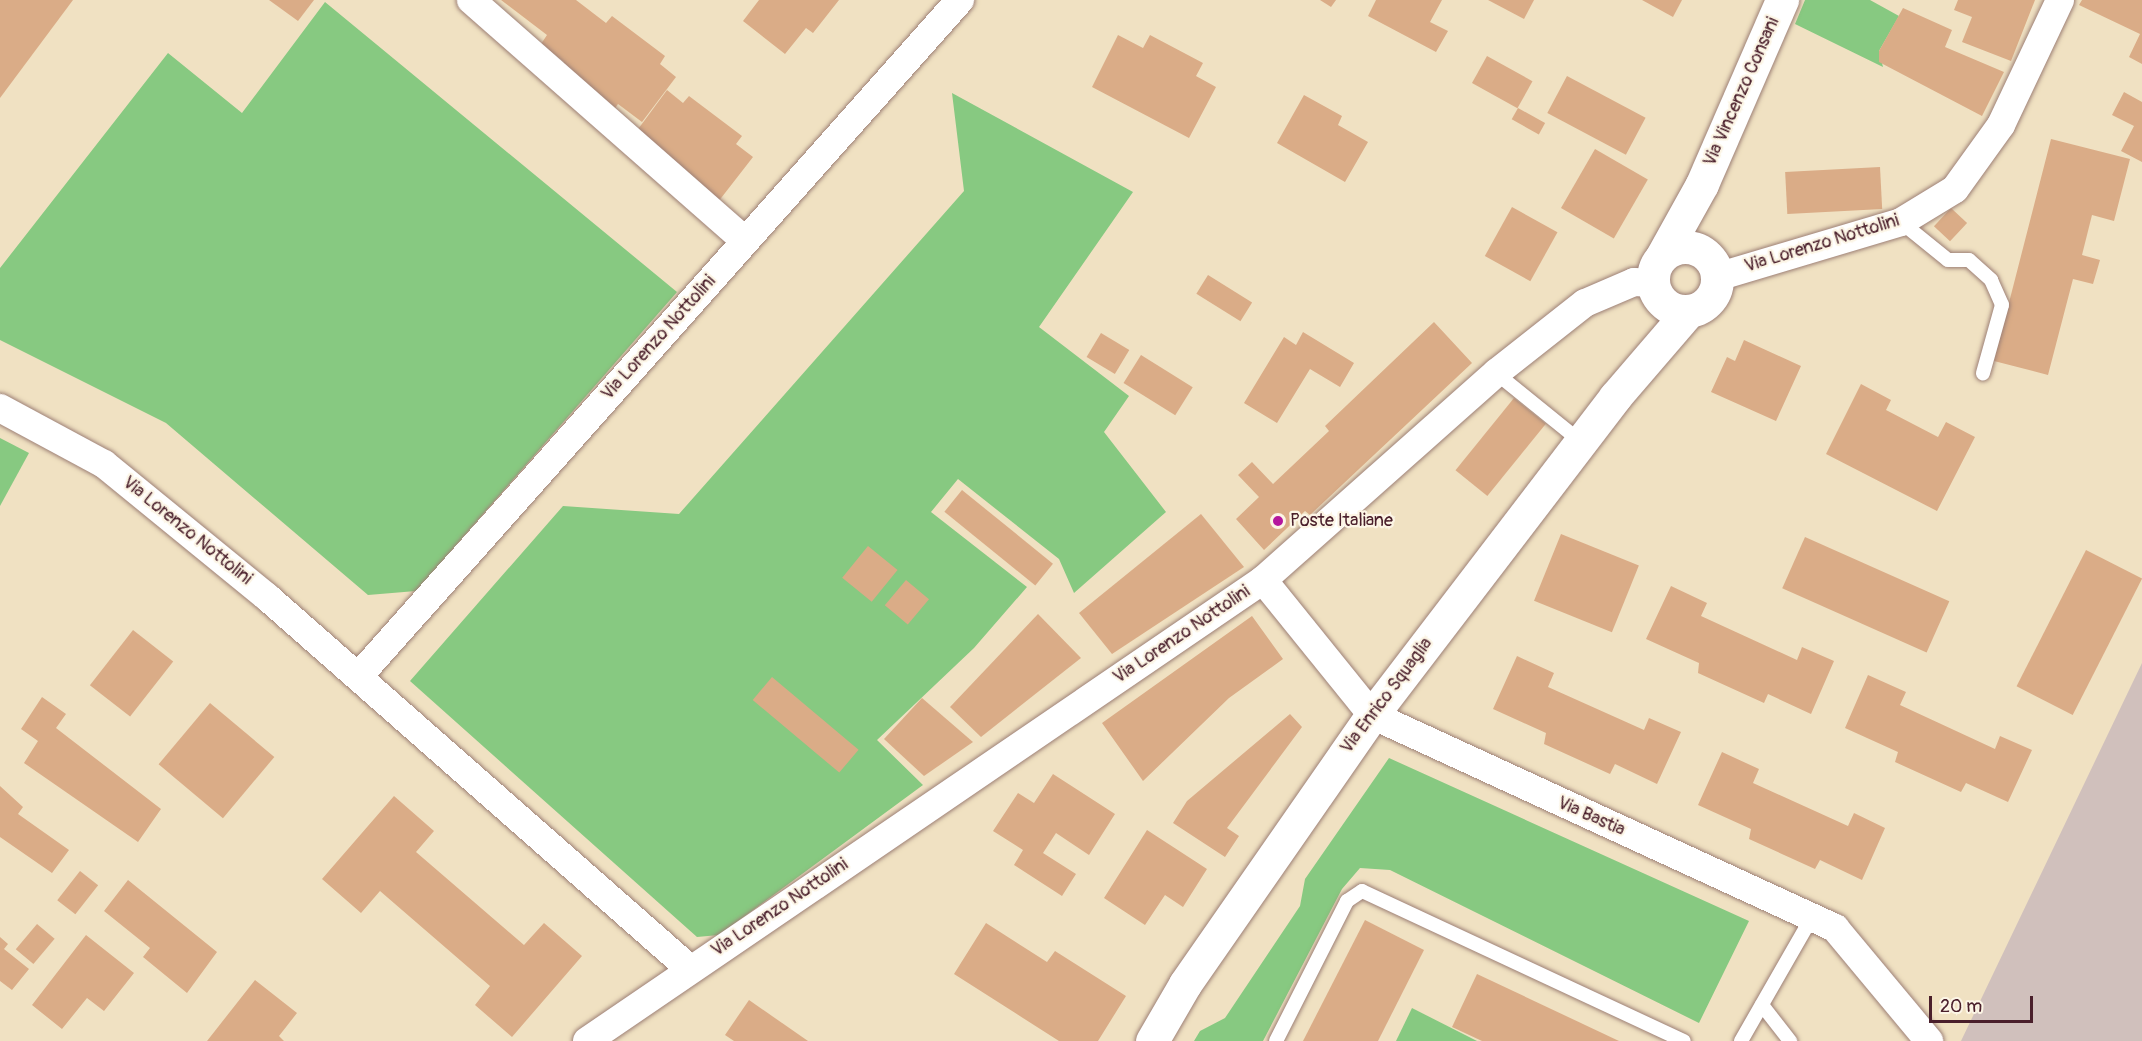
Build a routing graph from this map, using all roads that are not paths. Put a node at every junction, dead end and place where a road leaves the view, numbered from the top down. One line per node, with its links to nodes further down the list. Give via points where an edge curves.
1 (471, 0): 7 (street)
2 (960, 0): 7 (street, Via Lorenzo Nottolini)
3 (1782, 0): 5 (street, Via Vincenzo Consani)
4 (2060, 0): 6 (street, Via Lorenzo Nottolini, via 2030,70 1980,156 1955,189)
5 (1701, 184): 8 (street, Via Vincenzo Consani); 9 (street, Via Vincenzo Consani)
6 (1901, 222): 8 (street, Via Lorenzo Nottolini, via 1780,256); 11 (lane, via 1948,260 1969,260 1991,280 2002,305)
7 (746, 240): 15 (street, Via Lorenzo Nottolini)
8 (1711, 265): 9 (street, via 1712,296); 9 (street, via 1679,247)
9 (1666, 288): 10 (street, Via Lorenzo Nottolini, via 1634,282 1586,303); 13 (street, Via Enrico Squaglia, via 1641,365)
10 (1496, 373): 13 (lane); 14 (street, Via Lorenzo Nottolini)
11 (1983, 374)
12 (0, 408): 15 (street, Via Lorenzo Nottolini, via 104,464)
13 (1580, 441): 16 (street, Via Enrico Squaglia)
14 (1263, 580): 16 (street, Via Bastia); 18 (street, Via Lorenzo Nottolini)
15 (358, 677): 18 (street, Via Lorenzo Nottolini)
16 (1372, 715): 17 (street, Via Bastia); 21 (street, Via Enrico Squaglia, via 1191,974)
17 (1812, 917): 19 (lane); 26 (street, Via Bastia, via 1835,928)
18 (690, 969): 20 (street, Via Lorenzo Nottolini)
19 (1762, 1005): 24 (lane); 25 (lane)
20 (587, 1041)
21 (1152, 1041)
22 (1276, 1041): 23 (lane, via 1347,901 1362,891)
23 (1684, 1041)
24 (1741, 1041)
25 (1790, 1041)
26 (1929, 1041)

